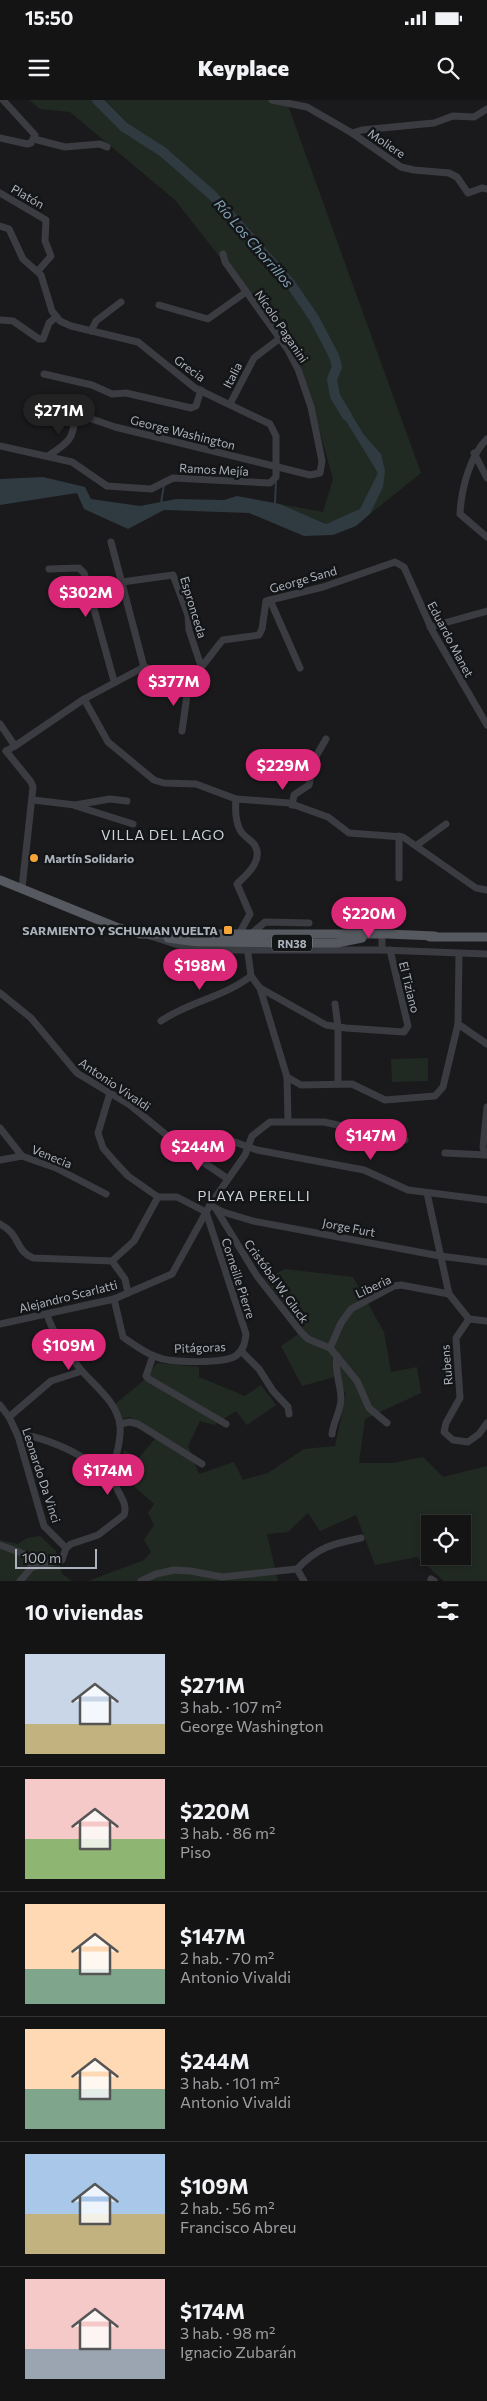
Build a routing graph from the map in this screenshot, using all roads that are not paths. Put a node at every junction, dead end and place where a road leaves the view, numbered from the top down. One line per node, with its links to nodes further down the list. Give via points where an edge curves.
1 (3, 100): 6 (street, via 32,131)
2 (272, 100): 4 (street, Moliere, via 303,105)
3 (487, 109): 4 (street, via 474,117 453,116 439,122)
4 (352, 133): 8 (street, Moliere, via 401,167 449,174 460,180 468,194)
5 (0, 138): 6 (street, via 27,144)
6 (34, 139): 7 (street, via 65,147 100,144)
7 (107, 147)
8 (487, 189)
9 (0, 193): 12 (street, Platón, via 46,220 45,241 51,256)
10 (0, 226): 12 (street, via 9,229 23,259)
11 (222, 254): 13 (street, Nícolo Paganini)
12 (38, 271): 16 (street)
13 (246, 292): 15 (street, via 208,319); 19 (street, Nícolo Paganini)
14 (121, 302): 18 (street, via 96,321)
15 (159, 306)
16 (56, 317): 17 (street, via 49,322 43,339 13,321); 18 (street, Grecia, via 66,324)
17 (0, 320)
18 (90, 331): 21 (street, Grecia, via 138,342)
19 (279, 339): 22 (street, Italia, via 254,358); 30 (street, Nícolo Paganini, via 298,369 311,407 323,466)
20 (44, 374): 21 (street, via 92,385 112,394 126,393 191,408 196,406)
21 (201, 390): 22 (street, Grecia)
22 (230, 404): 29 (street, Grecia, via 264,420 273,428)
23 (41, 410): 24 (street, George Washington)
24 (75, 418): 28 (street, via 69,441); 29 (street, George Washington, via 89,418)
25 (487, 439): 27 (street)
26 (0, 446): 28 (street, Ramos Mejía)
27 (474, 453): 31 (street); 32 (street, via 460,514)
28 (48, 456): 29 (street, Ramos Mejía, via 72,462 107,486 148,489 173,478 270,483 276,477)
29 (278, 467): 30 (street, George Washington, via 310,475)
30 (320, 473)
31 (487, 478)
32 (487, 538)
33 (111, 542): 36 (street)
34 (399, 562): 37 (street, George Sand, via 390,562 323,587); 39 (street, Eduardo Manet)
35 (49, 569): 44 (street, via 78,568 84,573)
36 (122, 582): 40 (street, Espronceda, via 172,575 188,615 189,630); 41 (street)
37 (270, 600): 40 (street, George Sand, via 264,604 259,635 223,640); 42 (street)
38 (487, 611): 39 (street)
39 (430, 627): 47 (street, Eduardo Manet)
40 (201, 666): 43 (street, George Sand)
41 (144, 667): 43 (street, via 173,682); 44 (street)
42 (300, 668)
43 (186, 681): 48 (street, via 188,688)
44 (114, 682): 45 (street)
45 (84, 699): 50 (street); 52 (street, via 108,742 150,778 160,782 196,784)
46 (0, 724): 50 (street)
47 (487, 725)
48 (182, 730)
49 (326, 739): 56 (street, via 315,758 309,785 294,795)
50 (15, 746): 51 (street)
51 (3, 750): 53 (street, via 32,782)
52 (236, 799): 56 (street); 67 (street, via 235,815 240,830 254,844 257,852 247,875 237,884 250,914)
53 (33, 800): 55 (street); 63 (street)
54 (127, 801): 55 (street, via 110,799)
55 (75, 805): 57 (street)
56 (292, 805): 59 (street, via 328,817 348,832)
57 (133, 824)
58 (446, 824): 60 (street)
59 (399, 836): 60 (street); 61 (street)
60 (417, 845): 64 (street, via 476,888)
61 (399, 878)
62 (0, 880): 63 (main road, RN38)
63 (22, 888): 66 (main road, RN38, via 116,927)
64 (487, 890)
65 (309, 923): 71 (street, via 265,922)
66 (148, 934): 67 (main road, RN38); 71 (main road, RN38, via 192,942)
67 (239, 934): 71 (main road)
68 (435, 936): 69 (main road, RN38); 70 (main road, RN38); 71 (main road, RN38, via 254,936)
69 (487, 937)
70 (382, 938): 71 (main road, RN38, via 337,943); 72 (street, El Tiziano)
71 (248, 942): 72 (street); 75 (street)
72 (386, 950): 73 (street); 81 (street, El Tiziano, via 407,1030)
73 (459, 954): 74 (street); 80 (street)
74 (487, 954)
75 (251, 976): 76 (street); 79 (street)
76 (260, 988): 81 (street, via 315,1020); 83 (street)
77 (0, 993): 85 (street, Antonio Vivaldi, via 38,1026 73,1070)
78 (335, 1004): 81 (street)
79 (161, 1021)
80 (458, 1024): 82 (street); 84 (street, via 440,1092 430,1098 385,1100 360,1086)
81 (338, 1027): 84 (street)
82 (487, 1044)
83 (287, 1077): 84 (street, via 301,1085); 87 (street)
84 (338, 1084)
85 (110, 1093): 90 (street, Antonio Vivaldi, via 130,1105); 99 (street, via 99,1125 99,1140 128,1176)
86 (487, 1106): 93 (street, via 483,1147)
87 (288, 1121): 89 (street, Alejandro Scarlatti, via 324,1122); 91 (street, Alejandro Scarlatti, via 270,1122 263,1126 252,1136)
88 (0, 1128): 94 (street, Venecia)
89 (405, 1140)
90 (181, 1147): 91 (street, via 212,1139 229,1140); 96 (street, Antonio Vivaldi)
91 (248, 1148): 96 (street, Alejandro Scarlatti); 97 (street, via 364,1170 402,1188)
92 (445, 1154): 93 (street)
93 (486, 1155)
94 (22, 1156): 95 (street); 98 (street, Venecia, via 56,1168)
95 (0, 1160)
96 (228, 1179): 101 (street, Alejandro Scarlatti)
97 (426, 1193): 100 (street); 104 (street)
98 (106, 1194)
99 (158, 1197): 102 (street, via 177,1197); 105 (street, via 134,1241)
100 (487, 1200)
101 (213, 1207): 102 (street, Alejandro Scarlatti); 104 (street, Jorge Furt, via 253,1221); 114 (street, Cristóbal W. Gluck, via 257,1276 301,1332 308,1339)
102 (206, 1212): 107 (street, Alejandro Scarlatti, via 172,1274); 115 (street, Corneille Pierre, via 246,1334)
103 (0, 1224): 105 (street, via 15,1234 23,1252 33,1258)
104 (440, 1256): 106 (street, Jorge Furt); 108 (street)
105 (112, 1260): 107 (street, via 125,1279)
106 (487, 1262)
107 (128, 1293): 109 (street, Alejandro Scarlatti)
108 (449, 1294): 111 (street); 114 (street, Liberia, via 394,1286 351,1309)
109 (114, 1299): 110 (street, Alejandro Scarlatti); 116 (street, Pitágoras, via 123,1337)
110 (47, 1314): 113 (street, Alejandro Scarlatti); 118 (street, via 49,1323)
111 (469, 1319): 112 (street); 123 (street, Rubens, via 456,1338 460,1398 444,1428 453,1440 468,1442)
112 (487, 1320)
113 (0, 1324)
114 (330, 1348): 117 (street, Cristóbal W. Gluck)
115 (241, 1351): 116 (street, Pitágoras, via 228,1360); 120 (street, Pitágoras, via 288,1407)
116 (153, 1356): 125 (street, via 146,1376 149,1379)
117 (336, 1356): 122 (street, Cristóbal W. Gluck, via 357,1381 369,1408); 126 (street, via 335,1372 341,1401)
118 (82, 1370): 121 (street, via 51,1382); 124 (street, via 102,1390)
119 (0, 1405): 121 (street, Leonardo Da Vinci)
120 (289, 1414)
121 (9, 1417): 127 (street, Leonardo Da Vinci)
122 (387, 1423)
123 (487, 1423)
124 (120, 1424): 128 (street, via 138,1424); 129 (street)
125 (226, 1424)
126 (332, 1434)
127 (18, 1436): 129 (street, via 30,1435 80,1456); 132 (street, Leonardo Da Vinci, via 44,1526)
128 (202, 1464)
129 (113, 1476): 132 (street, via 116,1489 126,1504 124,1515 98,1535)
130 (361, 1538): 134 (street, via 318,1550)
131 (0, 1545): 133 (street, via 24,1554)
132 (66, 1548): 133 (street, via 62,1560)
133 (32, 1567): 135 (street)
134 (297, 1569): 136 (street, via 222,1577 174,1570); 137 (street)
135 (20, 1581)
136 (141, 1581)
137 (304, 1581)

